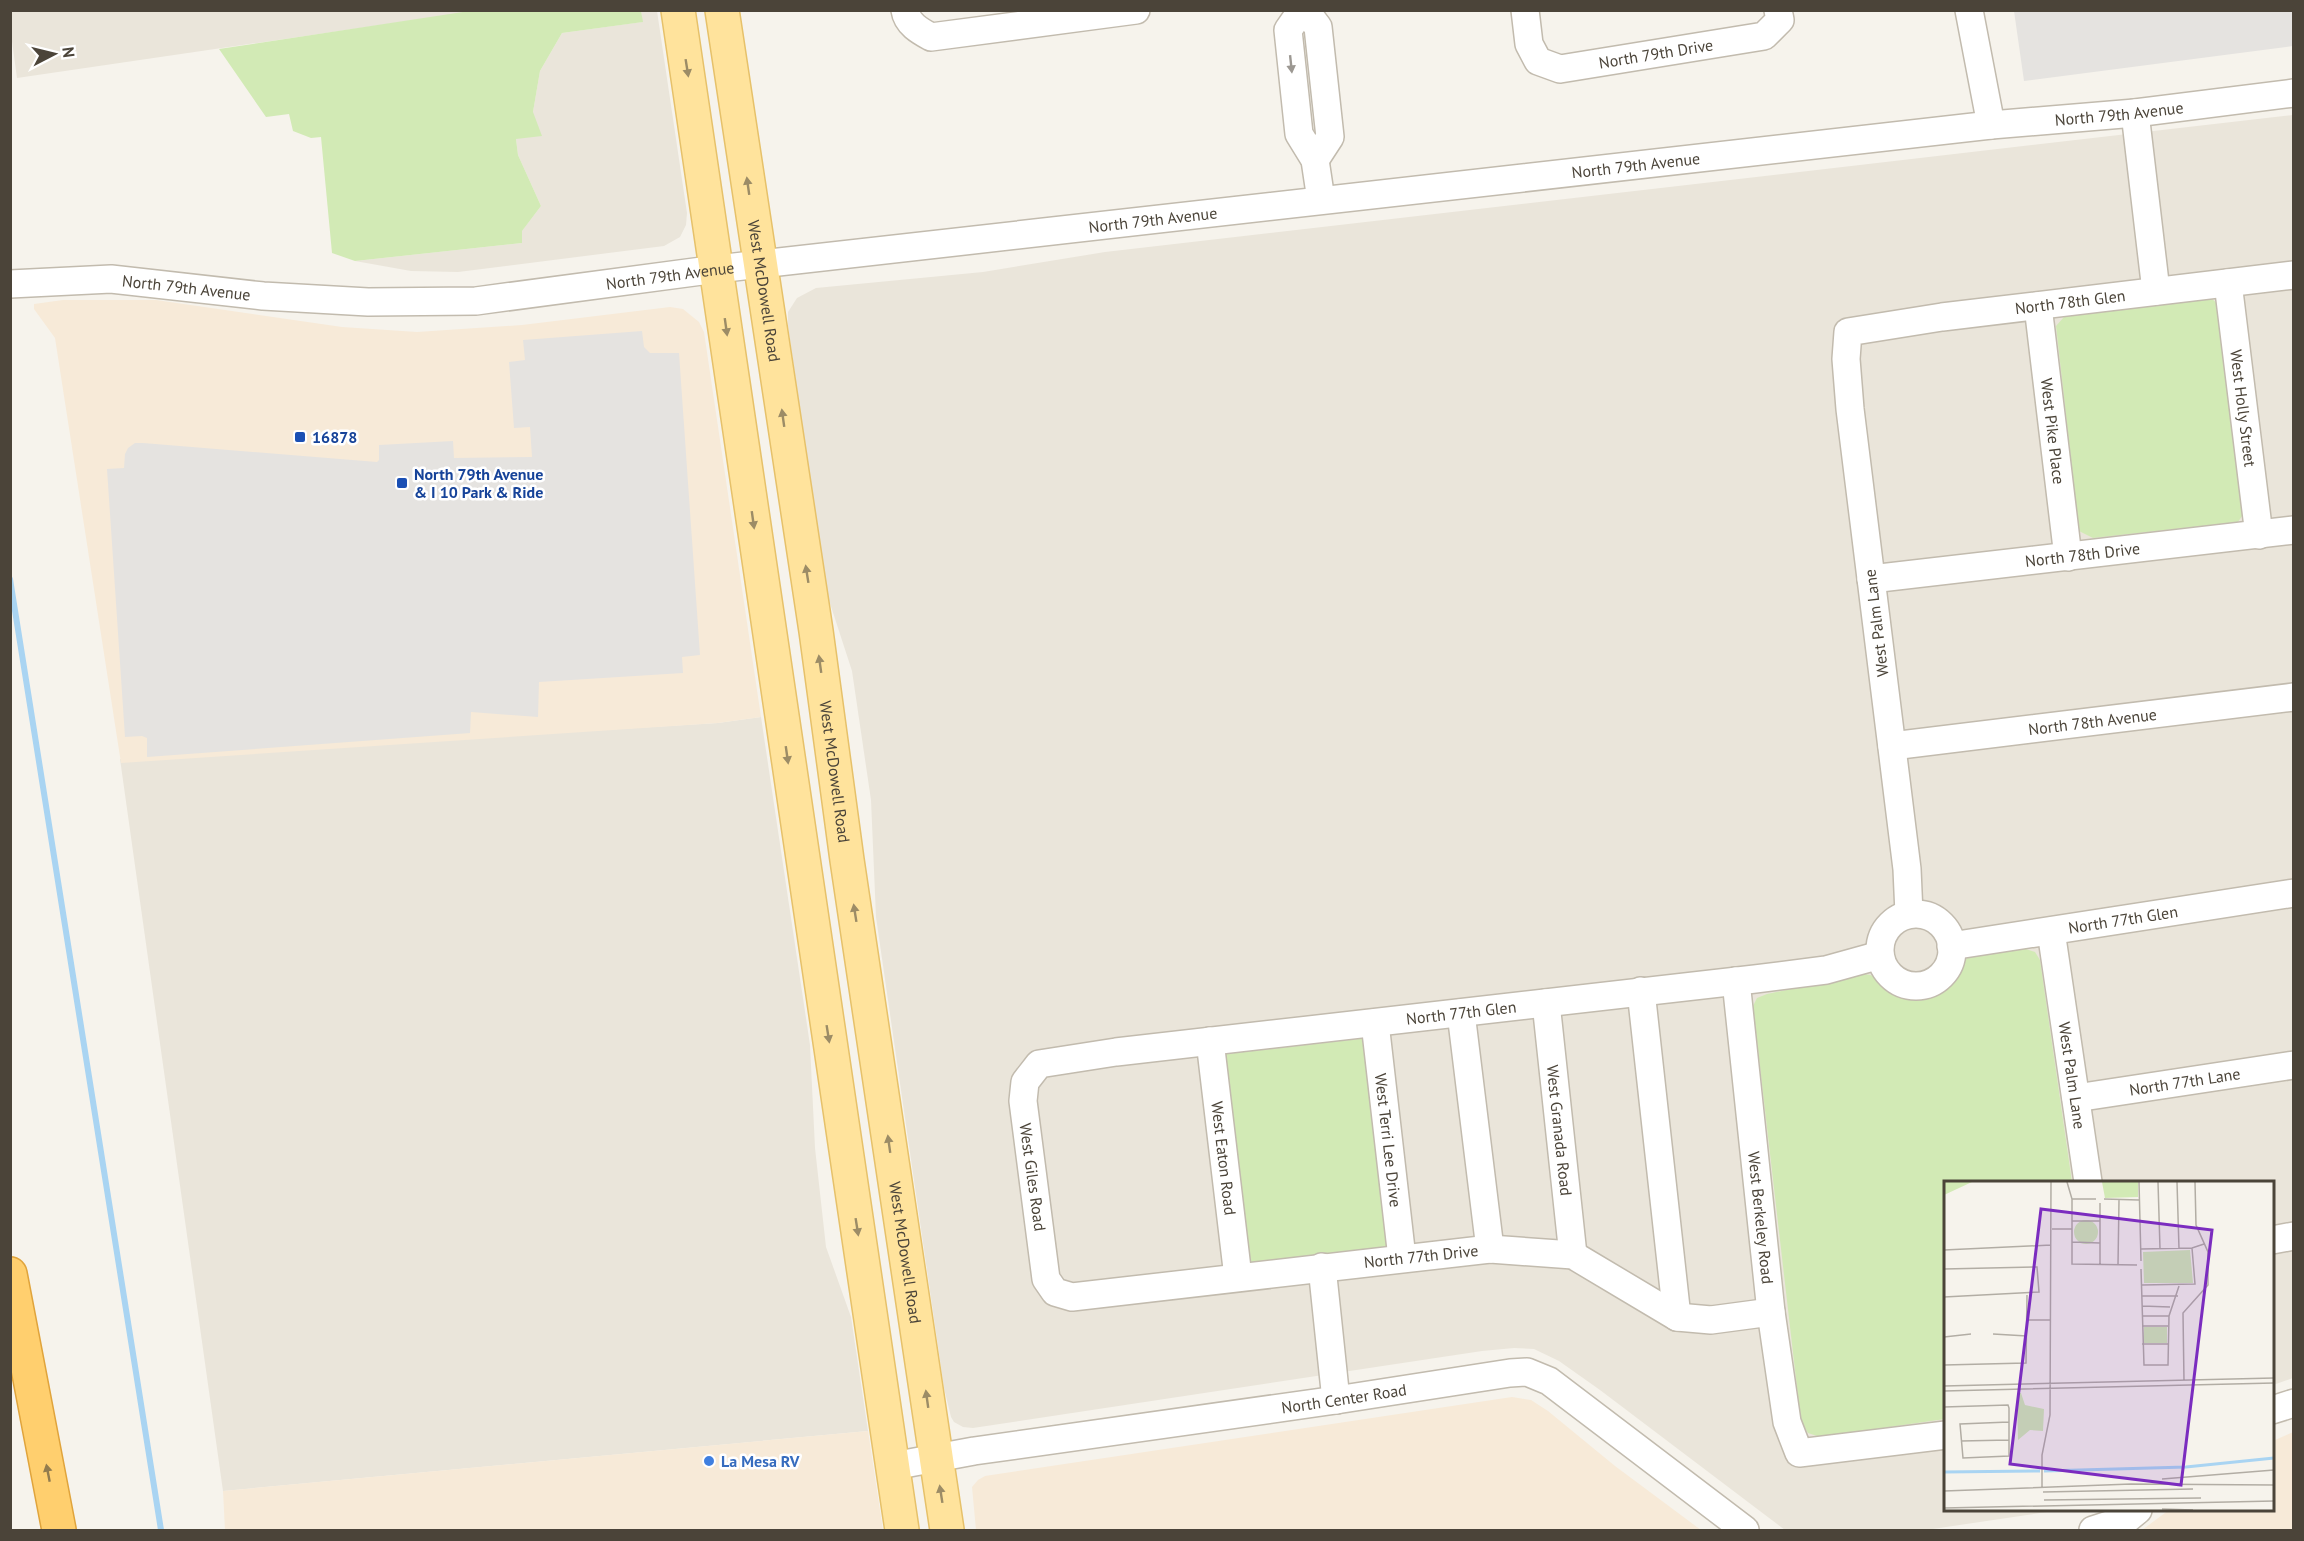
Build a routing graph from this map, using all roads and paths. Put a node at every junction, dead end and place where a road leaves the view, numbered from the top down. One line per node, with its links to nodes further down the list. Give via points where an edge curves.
1 (678, 10): 14 (main road, one-way to 14)
2 (722, 10): 13 (main road, West McDowell Road, one-way to 2)
3 (1136, 10): 8 (street, via 931,37)
4 (1303, 10): 12 (street, via 1288,30 1299,134 1315,160)
5 (1525, 10): 7 (street, North 79th Drive, via 1529,44 1538,61 1560,69 1764,36)
6 (1969, 10): 11 (street)
7 (1775, 19)
8 (911, 20)
9 (2294, 93): 10 (street, North 79th Avenue)
10 (2135, 113): 11 (street, North 79th Avenue); 18 (street)
11 (1991, 125): 12 (street, North 79th Avenue)
12 (1321, 200): 13 (street, North 79th Avenue)
13 (760, 265): 14 (street, North 79th Avenue); 28 (main road, West McDowell Road, one-way to 13)
14 (717, 269): 16 (street, North 79th Avenue, via 476,301 368,302 263,296 111,279); 25 (main road, one-way to 25)
15 (2294, 275): 17 (street, North 78th Glen)
16 (15, 283)
17 (2228, 283): 18 (street, North 78th Glen); 22 (street, West Holly Street)
18 (2156, 291): 19 (street, North 78th Glen)
19 (2038, 306): 20 (street, North 78th Glen); 23 (street, West Pike Place)
20 (1848, 332): 24 (street, West Palm Lane, via 1850,409)
21 (2294, 530): 22 (street, North 78th Drive)
22 (2259, 535): 23 (street, North 78th Drive)
23 (2068, 558): 24 (street, North 78th Drive)
24 (1871, 579): 27 (street, West Palm Lane)
25 (777, 683): 28 (main road, via 796,701 820,817); 35 (main road, one-way to 35)
26 (2294, 697): 27 (street, North 78th Avenue)
27 (1892, 746): 30 (street, West Palm Lane)
28 (847, 860): 34 (main road, West McDowell Road, one-way to 28)
29 (2294, 893): 31 (street, North 77th Glen)
30 (1909, 914): 32 (street, via 1932,918 1948,935); 33 (street, via 1890,924 1880,944)
31 (2051, 930): 32 (street, North 77th Glen); 44 (street, West Palm Lane)
32 (1951, 946): 33 (street, via 1944,972 1920,985 1897,980 1884,967)
33 (1880, 955): 36 (street, North 77th Glen, via 1826,969)
34 (864, 971): 35 (main road); 61 (main road, West McDowell Road, one-way to 34)
35 (819, 976): 62 (main road, one-way to 62)
36 (1736, 981): 37 (street, North 77th Glen); 55 (street, West Berkeley Road)
37 (1641, 991): 38 (street, North 77th Glen); 56 (street)
38 (1546, 1003): 39 (street, North 77th Glen); 49 (street, West Granada Road)
39 (1461, 1013): 40 (street, North 77th Glen); 48 (street)
40 (1375, 1023): 41 (street, North 77th Glen); 50 (street, West Terri Lee Drive)
41 (1210, 1041): 42 (street, North 77th Glen); 53 (street, West Eaton Road)
42 (1039, 1064): 54 (street, West Giles Road, via 1025,1082 1023,1101 1046,1279)
43 (2294, 1065): 44 (street, North 77th Lane)
44 (2076, 1098): 45 (street, West Palm Lane)
45 (2088, 1181)
46 (2294, 1236): 47 (street)
47 (2274, 1239)
48 (1490, 1249): 49 (street, North 77th Drive); 50 (street, North 77th Drive)
49 (1573, 1255): 56 (street, North 77th Drive)
50 (1402, 1258): 51 (street, North 77th Drive)
51 (1322, 1267): 53 (street, North 77th Drive); 57 (street)
52 (10, 1274): 64 (highway, one-way to 52)
53 (1238, 1277): 54 (street, North 77th Drive, via 1072,1297)
54 (1055, 1292)
55 (1771, 1312): 56 (street, North 77th Drive, via 1711,1320); 60 (street, West Berkeley Road, via 1786,1422 1799,1453)
56 (1677, 1317)
57 (1336, 1400): 61 (street, North Center Road); 67 (street, North Center Road, via 1527,1372 1549,1381)
58 (2294, 1403): 59 (street)
59 (2274, 1409)
60 (1944, 1435)
61 (935, 1457): 62 (street, North Center Road); 66 (main road, West McDowell Road, one-way to 61)
62 (893, 1466): 65 (main road)
63 (2136, 1511): 68 (street, via 2127,1519)
64 (59, 1530)
65 (902, 1530)
66 (946, 1530)
67 (1745, 1530)
68 (2093, 1530)

